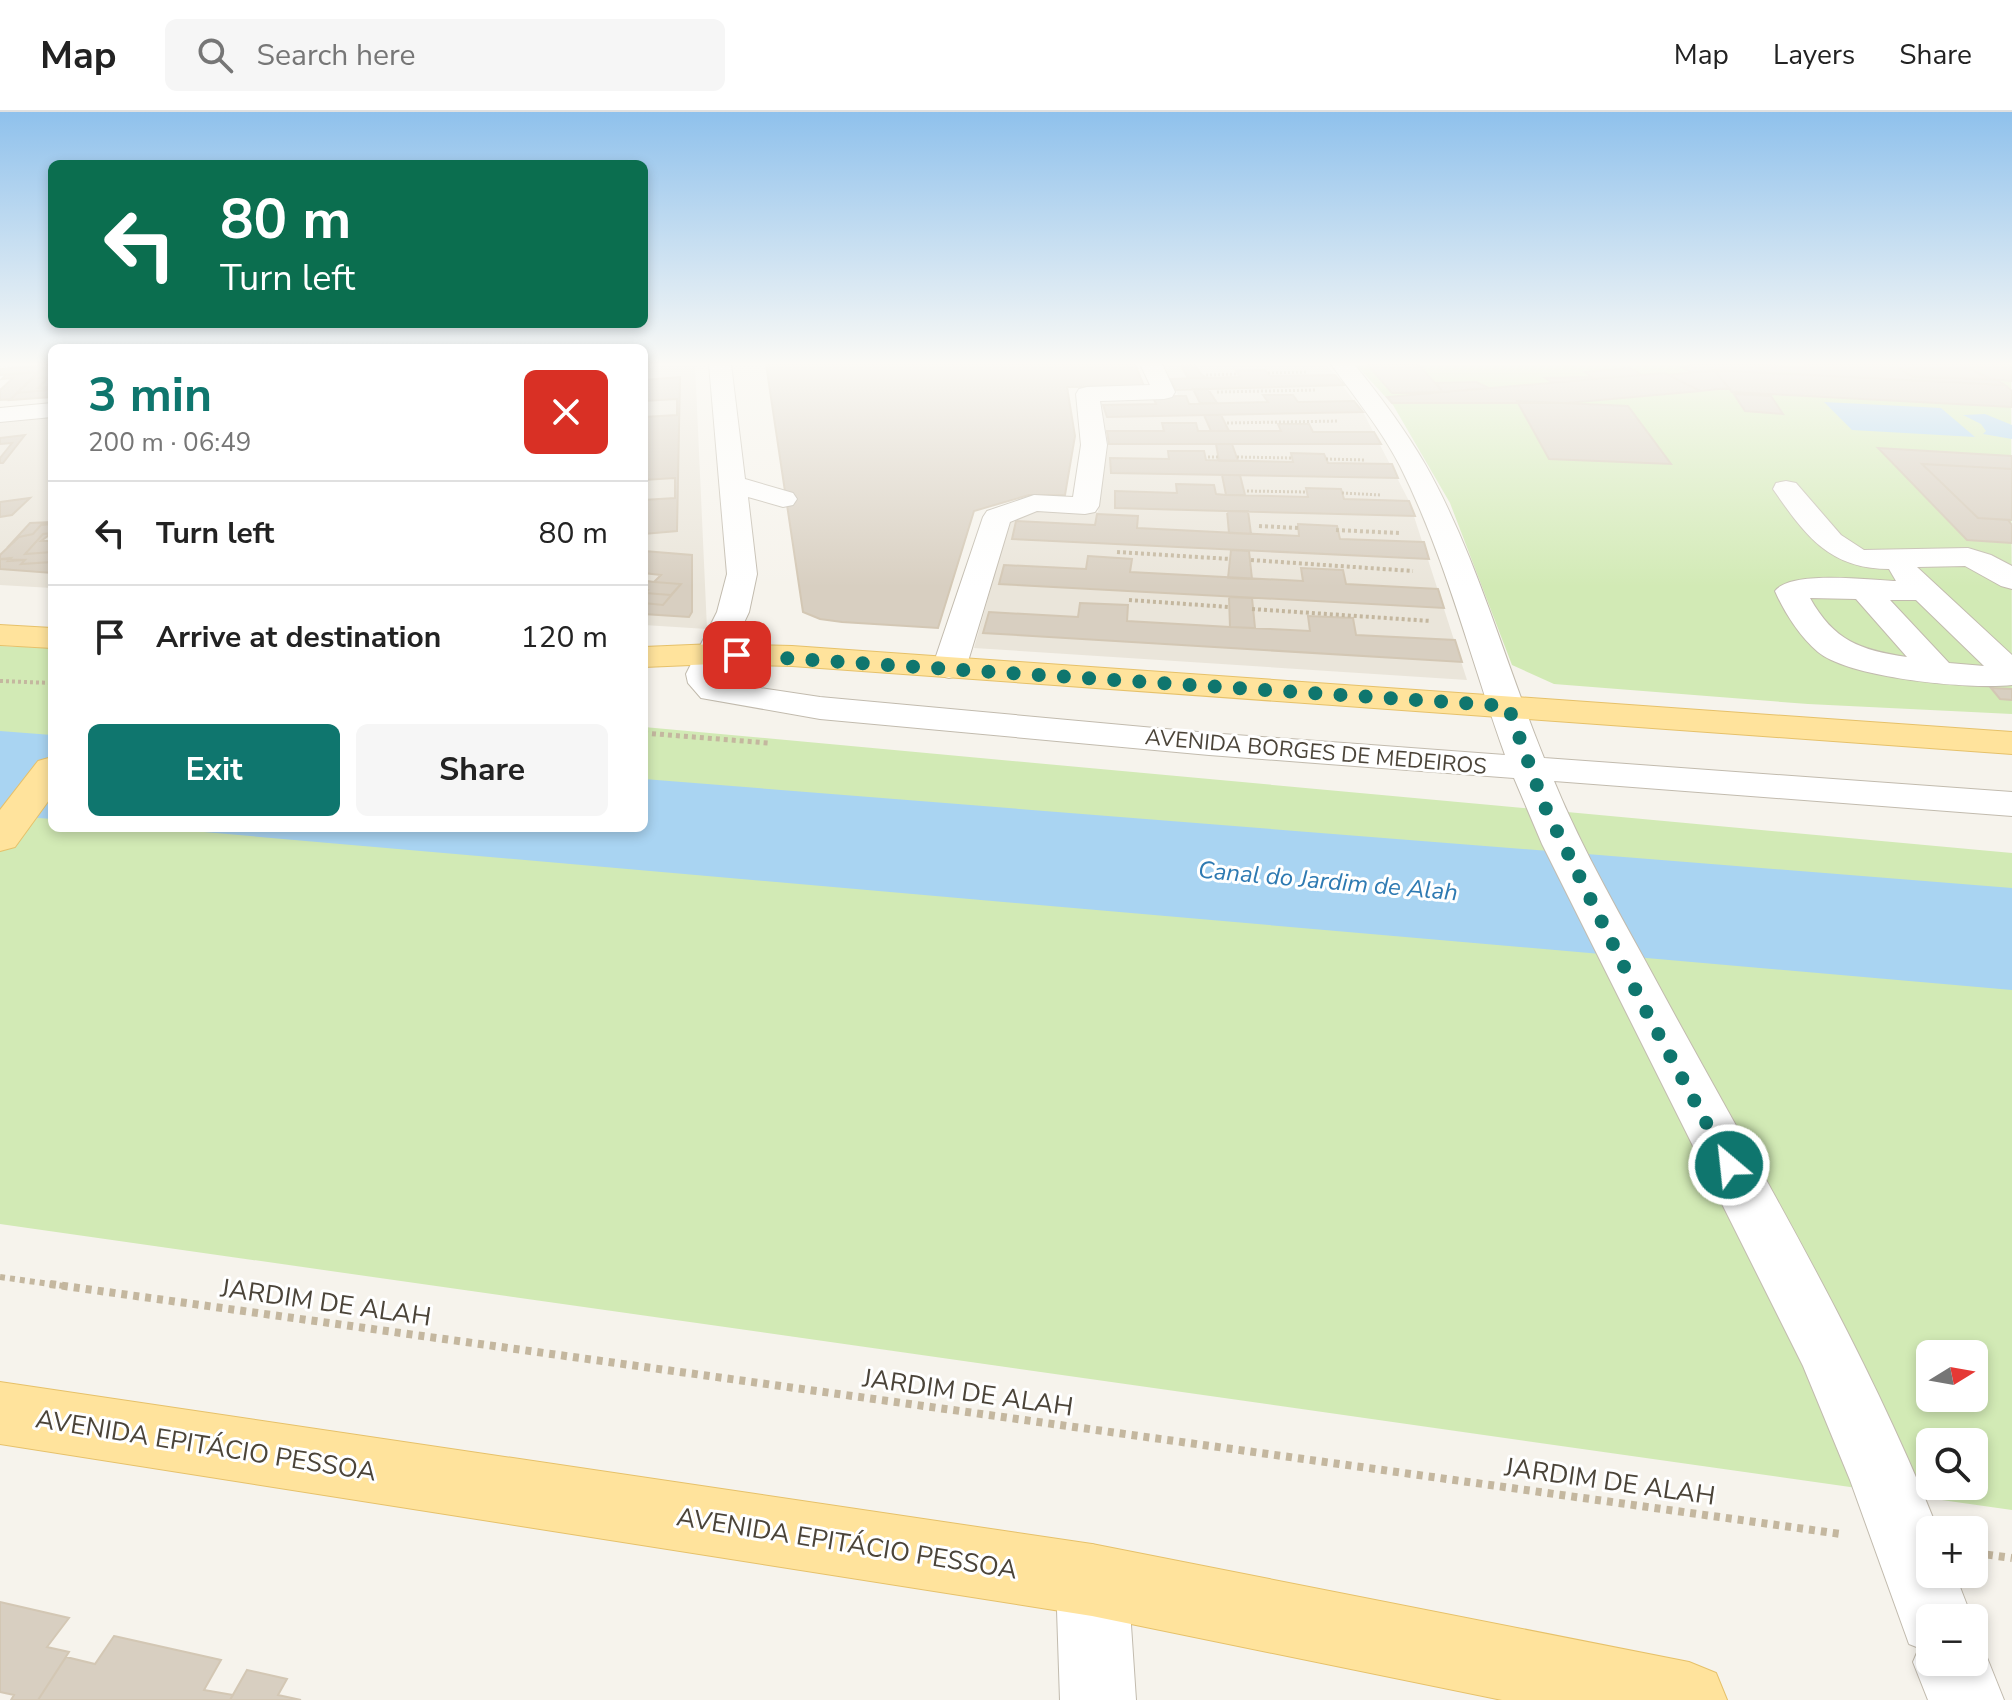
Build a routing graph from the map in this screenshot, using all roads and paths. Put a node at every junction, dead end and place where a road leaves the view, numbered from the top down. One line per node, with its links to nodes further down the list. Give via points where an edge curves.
1 (728, 438): 10 (street)
2 (1093, 438): 39 (street, via 1085,506 1034,503 997,517)
3 (1397, 438): 44 (street, via 1448,543)
4 (1208, 457): 5 (path)
5 (1218, 457)
6 (1237, 457): 7 (path)
7 (1292, 458)
8 (1326, 459): 9 (path)
9 (1378, 460)
10 (732, 477): 13 (street); 37 (street, via 742,574 733,612)
11 (1786, 489): 25 (street, via 1843,552)
12 (1247, 491): 14 (path)
13 (782, 492)
14 (1307, 492)
15 (1342, 493): 16 (path)
16 (1387, 495)
17 (1259, 526): 18 (path)
18 (1298, 528)
19 (1336, 530): 20 (path)
20 (1400, 533)
21 (1117, 552): 23 (path)
22 (1971, 558): 25 (street); 27 (street); 30 (street)
23 (1230, 559)
24 (1251, 560): 26 (path)
25 (1892, 561): 29 (street)
26 (1410, 571)
27 (2012, 580)
28 (1863, 588): 29 (street); 40 (street); 40 (street, via 1791,591 1832,647 1869,661)
29 (1924, 591): 41 (street)
30 (2012, 596)
31 (1129, 600): 32 (path)
32 (1229, 607)
33 (1252, 609): 34 (path)
34 (1427, 621)
35 (0, 635): 36 (main road)
36 (48, 638)
37 (714, 654): 38 (main road); 39 (main road); 46 (street, AVENIDA BORGES DE MEDEIROS, via 703,674 708,688 757,700)
38 (648, 657)
39 (949, 668): 44 (main road)
40 (1937, 671): 41 (street)
41 (2012, 674)
42 (0, 681): 43 (path)
43 (48, 683)
44 (1508, 706): 45 (main road); 46 (street)
45 (2012, 743)
46 (1531, 769): 48 (street, AVENIDA BORGES DE MEDEIROS); 52 (street, via 1646,1011 1823,1342 1876,1455)
47 (48, 774): 49 (main road)
48 (2012, 804)
49 (0, 838)
50 (0, 1277): 52 (path, JARDIM DE ALAH)
51 (0, 1413): 55 (main road, AVENIDA EPITÁCIO PESSOA)
52 (1908, 1543): 56 (street)
53 (1988, 1555): 54 (path)
54 (2012, 1558)
55 (1092, 1580): 58 (street); 59 (main road, AVENIDA EPITÁCIO PESSOA)
56 (1930, 1604)
57 (1957, 1676): 60 (street)
58 (1098, 1700)
59 (1689, 1700)
60 (1966, 1700)

